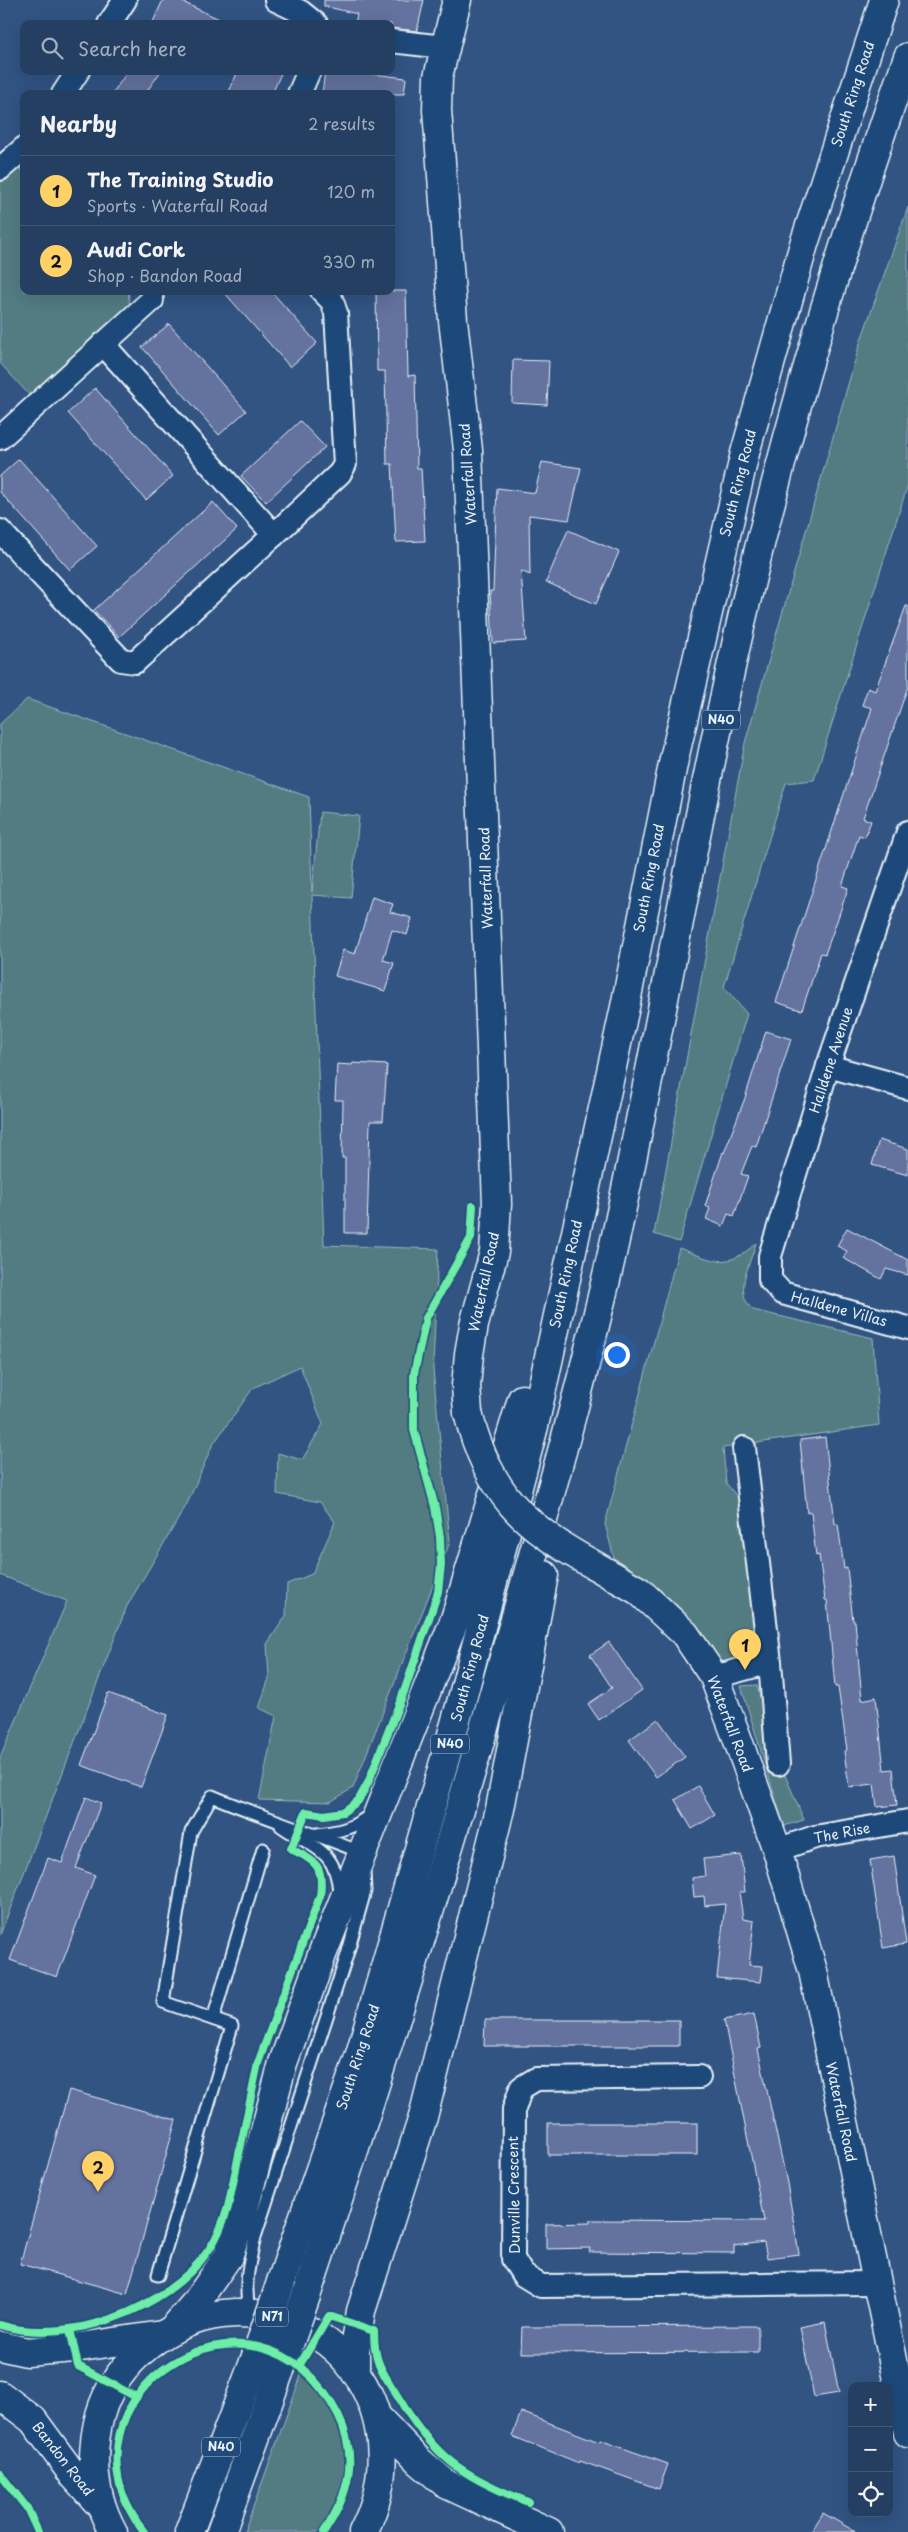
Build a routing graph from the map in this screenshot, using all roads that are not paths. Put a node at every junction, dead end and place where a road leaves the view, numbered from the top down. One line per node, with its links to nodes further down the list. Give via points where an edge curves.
1 (125, 0): 5 (street)
2 (276, 0): 6 (street)
3 (457, 0): 8 (main road, Waterfall Road)
4 (884, 0): 26 (main road, South Ring Road / N40, via 804,244 747,444 674,759 625,1007)
5 (112, 20)
6 (311, 20)
7 (395, 41): 8 (street)
8 (444, 47): 32 (main road, Waterfall Road, bridge, via 438,77 437,110 453,320 468,450 497,1204 494,1252 469,1354 468,1413 482,1459 504,1496 529,1523 546,1537 625,1582 657,1606 685,1634)
9 (908, 57): 29 (main road, South Ring Road / N40, via 840,257 750,584 617,1230)
10 (75, 75): 12 (street)
11 (307, 75): 13 (street)
12 (66, 90)
13 (301, 90)
14 (20, 154): 15 (street)
15 (0, 169)
16 (151, 295): 18 (street)
17 (325, 295): 21 (street, via 335,306 336,313 345,464 340,473)
18 (103, 344): 19 (street); 21 (street)
19 (0, 438)
20 (0, 531): 21 (street, via 121,660 128,662 134,662)
21 (274, 535)
22 (908, 832): 23 (street, Halldene Avenue)
23 (902, 868): 24 (street, Halldene Avenue)
24 (828, 1066): 25 (street); 27 (street, Halldene Avenue)
25 (908, 1088)
26 (582, 1198): 34 (main road, via 455,1619); 54 (main road, South Ring Road / N40, bridge, via 534,1426 461,1703 360,2054 254,2362)
27 (770, 1256): 28 (street, Halldene Villas, via 770,1280 782,1293)
28 (908, 1328)
29 (578, 1395): 49 (main road, via 500,1809 423,2117 360,2318); 55 (main road, South Ring Road / N40, bridge, via 490,1709 406,1988 307,2293)
30 (744, 1448): 31 (street)
31 (770, 1662): 32 (street); 33 (street)
32 (714, 1678): 39 (main road, Waterfall Road)
33 (778, 1764)
34 (382, 1806): 37 (lane, via 361,1822 340,1831); 40 (main road)
35 (275, 1822): 37 (lane); 41 (lane, via 319,1849 333,1862 338,1875); 42 (lane, via 212,1796 191,1832 163,2002)
36 (908, 1822): 39 (street, The Rise, via 815,1837)
37 (315, 1834): 40 (lane)
38 (262, 1850): 42 (lane)
39 (776, 1850): 45 (main road, Waterfall Road, via 813,1971)
40 (364, 1854): 41 (main road); 46 (lane, via 365,1891 347,1955 255,2237 246,2274)
41 (340, 1909): 47 (main road, via 283,2063 229,2255 216,2276)
42 (213, 2019): 44 (lane, via 232,2026)
43 (699, 2077): 45 (street, Dunville Crescent, via 536,2079 521,2088 514,2109 513,2259 523,2276 540,2286)
44 (158, 2275)
45 (876, 2283): 52 (main road, Waterfall Road)
46 (250, 2313): 47 (main road, N71, via 197,2318); 49 (main road, N71, via 276,2318 308,2330 339,2354)
47 (167, 2332): 48 (main road, N71, via 74,2348 27,2352); 53 (main road, N71, via 134,2357 113,2384 102,2407 93,2456 94,2482)
48 (0, 2346)
49 (355, 2372): 51 (main road, N71)
50 (0, 2395): 53 (main road, Bandon Road / N71, via 33,2420)
51 (377, 2417): 56 (main road, N71, via 383,2445 382,2474 376,2502); 57 (main road, via 446,2484)
52 (908, 2433)
53 (106, 2522)
54 (189, 2532)
55 (221, 2532)
56 (363, 2532)
57 (549, 2532)

